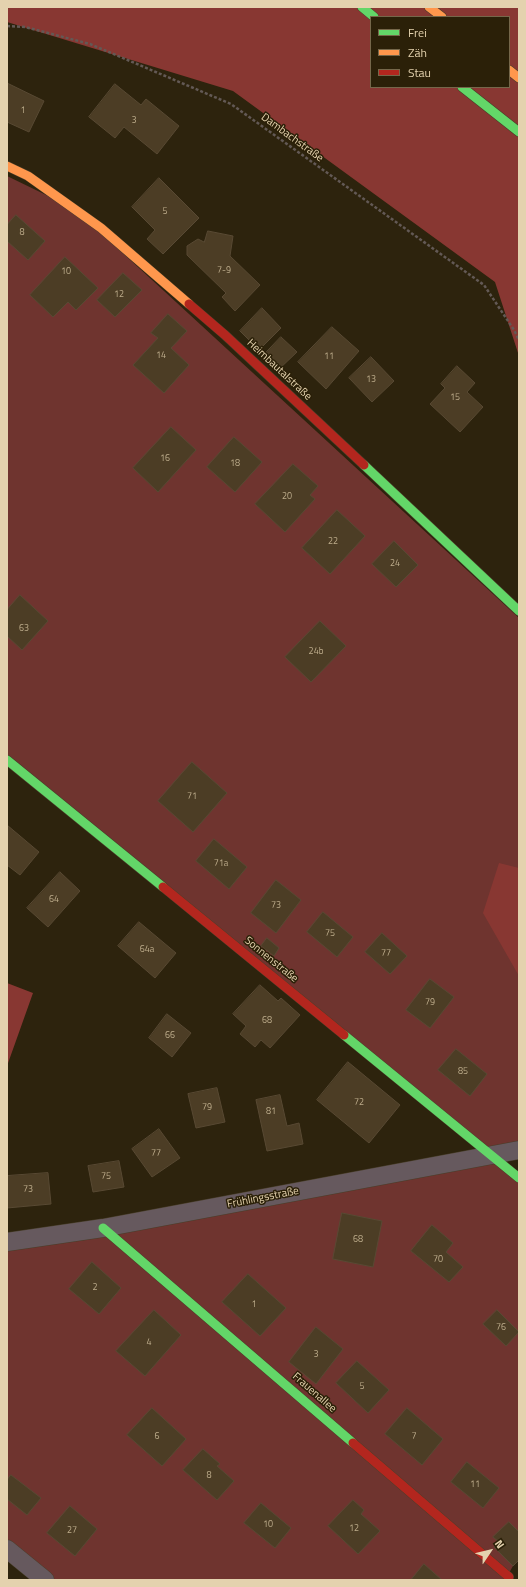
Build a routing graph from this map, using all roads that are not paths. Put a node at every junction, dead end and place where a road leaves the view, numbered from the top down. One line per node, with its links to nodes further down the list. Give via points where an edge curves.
1 (362, 7): 3 (main road)
2 (429, 7): 4 (main road)
3 (373, 16)
4 (441, 16)
5 (510, 71): 6 (main road)
6 (519, 78)
7 (463, 88): 8 (main road)
8 (519, 132)
9 (7, 166): 10 (main road, Heimbautalstraße, via 28,176 101,228 225,335)
10 (519, 611)
11 (7, 760): 13 (main road, Sonnenstraße)
12 (519, 1150): 13 (street, Frühlingsstraße)
13 (492, 1156): 14 (main road, Sonnenstraße); 15 (street, Frühlingsstraße)
14 (519, 1178)
15 (103, 1228): 16 (street, Frühlingsstraße); 18 (main road, Frauenallee)
16 (7, 1242)
17 (7, 1549): 19 (street)
18 (509, 1577)
19 (45, 1580)

